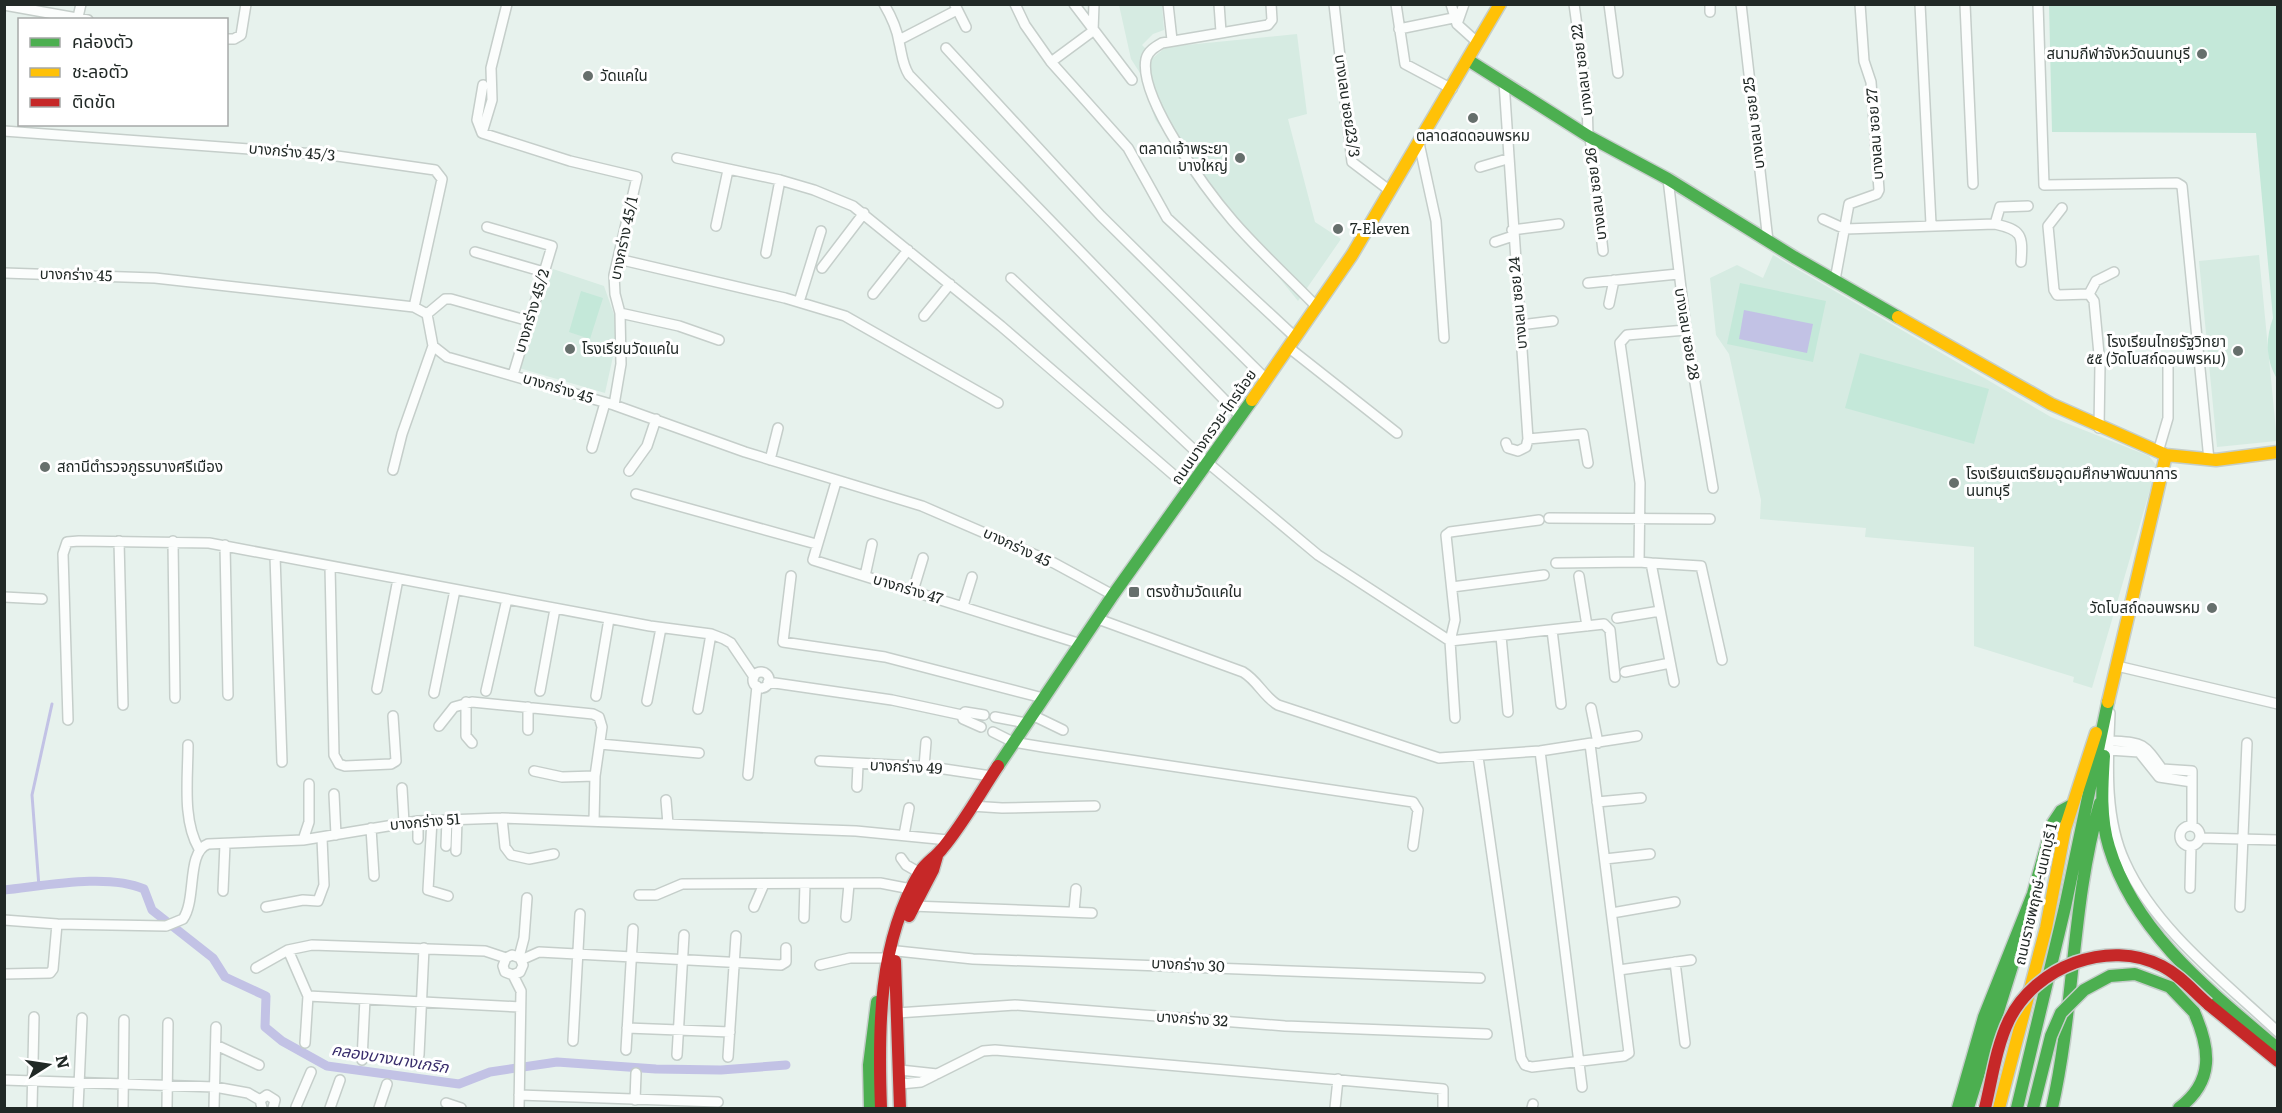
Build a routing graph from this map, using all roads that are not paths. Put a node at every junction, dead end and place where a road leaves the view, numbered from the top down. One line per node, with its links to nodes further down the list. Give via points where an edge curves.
1 (81, 4): 26 (street)
2 (246, 4): 33 (street, via 241,35)
3 (507, 4): 47 (street, via 490,74 492,100)
4 (884, 4): 34 (street)
5 (1015, 4): 39 (street)
6 (1074, 4): 31 (street)
7 (1094, 4): 31 (street)
8 (1168, 4): 35 (street)
9 (1219, 4): 32 (street)
10 (1271, 4): 32 (street, via 1272,20 1268,25)
11 (1334, 4): 57 (street, บางเลน ซอย23/3, via 1352,162)
12 (1396, 4): 30 (street)
13 (1451, 4): 28 (street)
14 (1464, 4): 28 (street)
15 (1574, 4): 48 (street, บางเลน ซอย 22)
16 (1609, 4): 40 (street)
17 (1741, 4): 70 (street, บางเลน ซอย 25)
18 (1860, 4): 67 (street, บางเลน ซอย 27, via 1864,61 1871,82 1879,190 1849,204)
19 (1920, 4): 63 (street)
20 (1965, 4): 56 (street)
21 (2038, 4): 121 (street, via 2044,185 2182,186)
22 (4, 5): 25 (street)
23 (1498, 5): 36 (main road, ถนนบางกรวย-ไทรน้อย)
24 (956, 7): 29 (street); 34 (street)
25 (55, 17): 26 (street)
26 (78, 17): 27 (street)
27 (81, 18)
28 (1455, 21): 30 (street); 36 (street)
29 (966, 27)
30 (1399, 29): 44 (street, via 1405,64)
31 (1093, 31): 39 (street); 41 (street)
32 (1221, 32): 35 (street)
33 (228, 39)
34 (899, 40): 110 (street, via 909,75)
35 (1172, 40): 92 (street, via 1154,47 1146,58 1149,82 1166,125 1233,221)
36 (1478, 43): 38 (main road, ถนนบางกรวย-ไทรน้อย)
37 (946, 48): 107 (street, via 1101,216)
38 (1468, 60): 42 (main road); 44 (main road, ถนนบางกรวย-ไทรน้อย)
39 (1051, 62): 103 (street, via 1128,148 1167,218)
40 (1618, 72)
41 (1132, 80)
42 (1504, 82): 48 (main road); 51 (street, บางเลน ซอย 24)
43 (483, 85): 47 (street, via 477,120)
44 (1452, 89): 49 (main road, ถนนบางกรวย-ไทรน้อย)
45 (38, 129): 46 (street, บางกร่าง 45/3); 93 (street, บางกร่าง 45/3, via 330,155 435,170 442,179)
46 (4, 131)
47 (482, 133): 76 (street, บางกร่าง 45/1, via 637,177)
48 (1589, 136): 54 (main road); 73 (street, บางเลน ซอย 26)
49 (1419, 143): 57 (main road, ถนนบางกรวย-ไทรน้อย); 101 (street, via 1436,220)
50 (677, 158): 53 (street)
51 (1507, 159): 52 (street); 69 (street, บางเลน ซอย 24)
52 (1480, 167)
53 (729, 170): 55 (street); 65 (street)
54 (1668, 179): 70 (main road); 82 (street, บางเลน ซอย 28)
55 (780, 180): 60 (street, via 840,199); 75 (street)
56 (1973, 184)
57 (1389, 190): 92 (main road, ถนนบางกรวย-ไทรน้อย)
58 (2028, 206): 64 (street, via 2000,207)
59 (2062, 208): 89 (street, via 2048,226 2054,293)
60 (864, 213): 72 (street); 78 (street)
61 (1823, 219): 67 (street)
62 (1559, 224): 69 (street)
63 (1931, 224): 64 (street); 67 (street)
64 (1995, 224): 77 (street, via 2019,233)
65 (716, 226)
66 (487, 227): 79 (street, บางกร่าง 45/2, via 552,246)
67 (1845, 228): 85 (street, บางเลน ซอย 27)
68 (821, 231): 90 (street)
69 (1512, 233): 71 (street); 99 (street, บางเลน ซอย 24)
70 (1768, 241): 85 (main road)
71 (1495, 242)
72 (908, 250): 87 (street); 88 (street)
73 (1603, 251)
74 (475, 252): 79 (street)
75 (766, 253)
76 (618, 259): 90 (street); 94 (street, บางกร่าง 45/1, via 614,285)
77 (2021, 262)
78 (822, 268)
79 (544, 272): 97 (street, บางกร่าง 45/2)
80 (2114, 272): 89 (street, via 2096,280)
81 (4, 273): 93 (street, บางกร่าง 45, via 155,278)
82 (1678, 273): 84 (street); 100 (street, บางเลน ซอย 28)
83 (1011, 278): 122 (street)
84 (1614, 280): 86 (street); 91 (street)
85 (1835, 280): 113 (main road)
86 (1588, 283)
87 (950, 284): 96 (street); 128 (street)
88 (873, 294)
89 (2090, 294): 113 (street, via 2098,344)
90 (799, 302): 108 (street, via 875,330)
91 (1610, 304)
92 (1317, 306): 103 (main road, ถนนบางกรวย-ไทรน้อย)
93 (414, 307): 95 (street, บางกร่าง 45)
94 (620, 313): 102 (street); 109 (street, บางกร่าง 45/1, via 621,364)
95 (427, 314): 97 (street, via 445,299); 104 (street)
96 (924, 316)
97 (529, 321): 106 (street, บางกร่าง 45/2)
98 (1553, 321): 99 (street)
99 (1520, 325): 115 (street, บางเลน ซอย 24)
100 (1686, 330): 127 (street, บางเลน ซอย 28); 130 (street, via 1627,335 1620,343 1640,483)
101 (1444, 338)
102 (719, 340)
103 (1292, 342): 107 (main road, ถนนบางกรวย-ไทรน้อย); 114 (street)
104 (433, 346): 106 (street, บางกร่าง 45, via 447,357); 124 (street)
105 (2168, 362): 119 (street, via 2168,418)
106 (513, 375): 109 (street, บางกร่าง 45)
107 (1266, 379): 110 (main road, ถนนบางกรวย-ไทรน้อย)
108 (998, 403)
109 (610, 404): 111 (street, บางกร่าง 45); 117 (street, บางกร่าง 45/1)
110 (1241, 417): 122 (main road, ถนนบางกรวย-ไทรน้อย)
111 (656, 419): 120 (street, บางกร่าง 45); 125 (street, via 647,446)
112 (778, 428): 120 (street)
113 (2099, 428): 119 (main road)
114 (1397, 433)
115 (1528, 439): 116 (street, via 1526,447 1518,451 1508,448); 123 (street, via 1582,434)
116 (1506, 442)
117 (592, 448)
118 (2277, 452): 121 (main road)
119 (2162, 453): 121 (main road); 171 (main road, ถนนราชพฤกษ์-นนทบุรี 1)
120 (770, 460): 126 (street, บางกร่าง 45)
121 (2209, 460)
122 (1208, 463): 128 (main road, ถนนบางกรวย-ไทรน้อย); 167 (street, via 1318,555)
123 (1588, 463)
124 (393, 470)
125 (629, 471)
126 (836, 482): 134 (street); 152 (street, บางกร่าง 45, via 958,520 1054,563)
127 (1713, 488)
128 (1190, 489): 152 (main road, ถนนบางกรวย-ไทรน้อย)
129 (636, 494): 134 (street)
130 (1640, 518): 131 (street); 140 (street); 149 (street, via 1544,519 1450,532 1445,540)
131 (1710, 519)
132 (119, 541): 133 (street); 189 (street); 201 (street, via 68,542 64,548)
133 (173, 542): 136 (street); 183 (street)
134 (816, 544): 145 (street, บางกร่าง 47, via 813,560)
135 (872, 544): 145 (street)
136 (225, 545): 137 (street); 181 (street)
137 (275, 556): 142 (street); 220 (street)
138 (923, 558): 151 (street)
139 (1556, 562): 140 (street)
140 (1639, 562): 141 (street)
141 (1651, 563): 158 (street); 169 (street, via 1701,566)
142 (330, 566): 148 (street); 196 (street, via 334,755 339,764 396,761)
143 (1544, 575): 149 (street)
144 (791, 576): 184 (street, via 783,642 885,657)
145 (865, 576): 151 (street, บางกร่าง 47)
146 (1579, 576): 162 (street)
147 (972, 577): 156 (street)
148 (398, 579): 150 (street); 176 (street)
149 (1452, 587): 167 (street, via 1455,620)
150 (455, 590): 155 (street); 180 (street)
151 (913, 591): 156 (street, บางกร่าง 47)
152 (1113, 595): 161 (main road, ถนนบางกรวย-ไทรน้อย)
153 (4, 597): 154 (street)
154 (42, 599)
155 (507, 599): 157 (street); 179 (street)
156 (963, 606): 168 (street, บางกร่าง 47)
157 (555, 609): 160 (street); 178 (street)
158 (1660, 610): 159 (street); 170 (street)
159 (1617, 618)
160 (609, 619): 163 (street); 182 (street)
161 (1098, 619): 168 (main road, ถนนบางกรวย-ไทรน้อย); 218 (street, via 1244,672 1278,705 1439,758)
162 (1587, 626): 164 (street); 173 (street, via 1609,626)
163 (661, 628): 165 (street); 185 (street)
164 (1552, 630): 166 (street); 187 (street)
165 (711, 634): 174 (street, via 731,643); 192 (street)
166 (1501, 636): 167 (street); 193 (street)
167 (1450, 641): 198 (street)
168 (1081, 644): 184 (main road, ถนนบางกรวย-ไทรน้อย)
169 (1722, 660)
170 (1670, 663): 172 (street); 175 (street)
171 (2117, 666): 177 (main road, ถนนราชพฤกษ์-นนทบุรี 1); 188 (street)
172 (1625, 672)
173 (1616, 677)
174 (755, 681): 194 (street, via 764,673 768,682 892,700); 224 (street)
175 (1674, 682)
176 (377, 689)
177 (2111, 689): 200 (main road, ถนนราชพฤกษ์-นนทบุรี 1); 215 (street); 236 (main road, ถนนราชพฤกษ์-นนทบุรี 1)
178 (540, 691)
179 (486, 692)
180 (434, 693)
181 (228, 695)
182 (596, 696)
183 (175, 698)
184 (1043, 698): 199 (main road, ถนนบางกรวย-ไทรน้อย)
185 (647, 701)
186 (466, 702): 190 (street); 202 (street, via 454,707); 210 (street, via 466,736)
187 (1561, 704)
188 (2277, 704)
189 (123, 705)
190 (528, 707): 204 (street); 212 (street, via 599,717)
191 (1591, 708): 213 (street)
192 (698, 709)
193 (1508, 711)
194 (962, 715): 195 (street); 203 (street)
195 (984, 715)
196 (393, 716)
197 (995, 717): 199 (street)
198 (1455, 718)
199 (1029, 719): 205 (street); 209 (main road, ถนนบางกรวย-ไทรน้อย)
200 (2105, 719): 232 (main road); 388 (main road, ถนนราชพฤกษ์-นนทบุรี 1)
201 (68, 720)
202 (440, 726)
203 (981, 727)
204 (528, 730)
205 (1063, 730)
206 (993, 732): 209 (street)
207 (1637, 736): 213 (street)
208 (926, 742): 222 (street)
209 (1013, 742): 226 (main road, ถนนบางกรวย-ไทรน้อย); 261 (street, via 1413,802 1418,810)
210 (472, 743)
211 (2247, 743): 255 (street)
212 (600, 744): 217 (street); 225 (street)
213 (1594, 744): 216 (street); 235 (street)
214 (188, 745): 263 (street, via 188,807)
215 (2109, 746): 227 (street, via 2139,752 2159,777); 227 (street, via 2139,742 2162,769 2192,771); 330 (street, via 2110,798 2118,840 2124,861 2142,893 2174,933)
216 (1540, 751): 218 (street); 342 (street)
217 (699, 753)
218 (1478, 757): 342 (street, via 1521,1058 1532,1067)
219 (820, 761): 221 (street, บางกร่าง 49)
220 (282, 762)
221 (858, 765): 222 (street, บางกร่าง 49); 229 (street)
222 (924, 767): 226 (street, บางกร่าง 49)
223 (534, 771): 225 (street, via 562,777)
224 (748, 775)
225 (595, 776): 244 (street)
226 (992, 776): 237 (main road, ถนนบางกรวย-ไทรน้อย)
227 (2192, 782): 247 (street)
228 (309, 784): 256 (street, via 309,822)
229 (857, 787)
230 (402, 788): 245 (street)
231 (334, 794): 250 (street)
232 (2102, 796): 336 (main road, via 2109,848 2120,878 2139,910 2214,994); 390 (main road, via 2083,865 2066,1036)
233 (1641, 798): 235 (street)
234 (666, 801): 246 (street)
235 (1597, 802): 269 (street)
236 (2072, 805): 249 (main road, ถนนราชพฤกษ์-นนทบุรี 1); 385 (main road, via 2061,811 2053,823 2033,894 1984,1017)
237 (971, 806): 238 (street); 257 (main road, ถนนบางกรวย-ไทรน้อย)
238 (1095, 806)
239 (909, 808): 251 (street)
240 (502, 818): 241 (street, บางกร่าง 51); 244 (street, บางกร่าง 51); 265 (street, via 505,847 511,855 529,859)
241 (452, 819): 242 (street, บางกร่าง 51); 260 (street); 264 (street)
242 (432, 820): 243 (street, บางกร่าง 51); 280 (street, via 428,890)
243 (418, 821): 245 (street, บางกร่าง 51); 254 (street)
244 (594, 821): 246 (street, บางกร่าง 51)
245 (404, 823): 248 (street, บางกร่าง 51)
246 (668, 824): 251 (street, บางกร่าง 51)
247 (2192, 825): 253 (street, via 2198,828); 262 (street, via 2182,829 2180,836 2182,842)
248 (371, 828): 250 (street, บางกร่าง 51); 271 (street)
249 (2066, 829): 367 (main road, via 2021,936); 387 (main road, ถนนราชพฤกษ์-นนทบุรี 1, via 2046,928)
250 (336, 835): 252 (street, บางกร่าง 51)
251 (904, 835): 257 (street, บางกร่าง 51)
252 (322, 838): 256 (street, บางกร่าง 51); 284 (street, via 324,885 318,901)
253 (2201, 838): 255 (street); 262 (street)
254 (418, 839)
255 (2243, 839): 258 (street); 286 (street)
256 (303, 840): 259 (street, บางกร่าง 51)
257 (948, 840): 267 (main road, ถนนบางกรวย-ไทรน้อย)
258 (2277, 840)
259 (225, 844): 263 (street, บางกร่าง 51, via 208,844); 278 (street)
260 (446, 846)
261 (1413, 846)
262 (2191, 846): 275 (street)
263 (199, 849): 294 (street, via 188,912 171,925)
264 (456, 851)
265 (555, 854)
266 (1650, 854): 269 (street)
267 (937, 856): 270 (main road, ถนนบางกรวย-ไทรน้อย, via 929,860); 283 (main road, ถนนบางกรวย-ไทรน้อย, via 937,865)
268 (901, 858): 270 (street)
269 (1605, 859): 289 (street)
270 (921, 873): 276 (main road, ถนนบางกรวย-ไทรน้อย)
271 (374, 876)
272 (764, 884): 273 (street); 279 (street, via 682,884 656,895); 285 (street)
273 (805, 884): 274 (street); 292 (street)
274 (849, 884): 276 (street, via 890,884); 291 (street)
275 (2190, 888)
276 (911, 889): 306 (main road, ถนนบางกรวย-ไทรน้อย)
277 (1076, 889): 287 (street)
278 (223, 891)
279 (639, 895)
280 (448, 896)
281 (527, 897): 304 (street)
282 (1675, 902): 289 (street)
283 (912, 906): 287 (street); 306 (main road, ถนนบางกรวย-ไทรน้อย)
284 (266, 907)
285 (754, 907)
286 (2240, 907)
287 (1074, 911): 288 (street)
288 (1092, 913)
289 (1612, 913): 312 (street)
290 (580, 914): 301 (street)
291 (846, 917)
292 (804, 918)
293 (4, 920): 294 (street)
294 (57, 924): 313 (street, via 50,972)
295 (633, 929): 302 (street)
296 (684, 935): 305 (street)
297 (735, 936): 309 (street)
298 (424, 948): 300 (street, via 312,945); 303 (street, via 485,951); 318 (street)
299 (786, 948): 309 (street, via 786,962 781,965)
300 (288, 950): 311 (street); 316 (street)
301 (578, 954): 302 (street); 304 (street, via 539,952); 332 (street)
302 (632, 957): 305 (street); 327 (street)
303 (506, 958): 304 (street, via 512,955); 314 (street, via 503,969)
304 (520, 959): 314 (street, via 521,970)
305 (683, 960): 309 (street); 328 (street)
306 (892, 960): 310 (street, บางกร่าง 30, via 850,958); 315 (street, บางกร่าง 30, via 973,959); 320 (main road); 326 (main road, ถนนบางกรวย-ไทรน้อย); 379 (main road, via 876,1007 869,1065)
307 (1691, 960): 308 (street)
308 (1675, 962): 312 (street); 334 (street)
309 (734, 963): 329 (street)
310 (820, 965)
311 (256, 968)
312 (1619, 970): 342 (street, via 1629,1053)
313 (4, 974)
314 (513, 975): 319 (street, via 521,991)
315 (1480, 978)
316 (308, 996): 317 (street); 333 (street)
317 (365, 999): 318 (street); 341 (street)
318 (422, 1001): 319 (street); 338 (street)
319 (520, 1006): 360 (street)
320 (897, 1013): 331 (street, บางกร่าง 32, via 1015,1005 1285,1026); 345 (main road)
321 (34, 1017): 351 (street)
322 (82, 1018): 353 (street)
323 (124, 1020): 354 (street)
324 (168, 1023): 355 (street)
325 (216, 1027): 335 (street)
326 (885, 1027): 380 (main road, ถนนบางกรวย-ไทรน้อย); 381 (main road, ถนนบางกรวย-ไทรน้อย)
327 (627, 1028): 328 (street); 337 (street)
328 (678, 1030): 329 (street); 339 (street)
329 (730, 1032): 340 (street)
330 (2277, 1032)
331 (1487, 1034)
332 (573, 1041)
333 (305, 1043)
334 (1685, 1043)
335 (216, 1046): 344 (street); 358 (street)
336 (2277, 1049)
337 (626, 1050)
338 (419, 1055)
339 (677, 1056)
340 (728, 1057)
341 (362, 1060)
342 (1579, 1061): 359 (street)
343 (2277, 1061): 386 (main road, bridge, via 2160,964 2113,955 2077,960 2041,979 2016,1008 2001,1043)
344 (259, 1065)
345 (900, 1070): 348 (street); 357 (main road)
346 (311, 1072): 373 (street)
347 (636, 1073): 364 (street)
348 (937, 1074): 349 (street, via 989,1050); 357 (street, via 921,1082)
349 (1338, 1079): 383 (street); 384 (street, via 1443,1089)
350 (4, 1080): 351 (street)
351 (33, 1080): 353 (street); 368 (street)
352 (340, 1080): 374 (street)
353 (79, 1082): 354 (street); 369 (street)
354 (123, 1083): 355 (street); 370 (street)
355 (167, 1084): 358 (street); 371 (street)
356 (387, 1084): 375 (street)
357 (900, 1084): 382 (main road)
358 (215, 1087): 365 (street, via 248,1093); 372 (street)
359 (1582, 1087)
360 (519, 1095): 361 (street); 377 (street)
361 (574, 1097): 364 (street); 378 (street)
362 (718, 1102): 364 (street)
363 (446, 1103): 376 (street)
364 (629, 1103)
365 (261, 1104): 366 (street, via 267,1095 273,1098)
366 (274, 1106): 373 (street)
367 (1970, 1107)
368 (32, 1108)
369 (78, 1108)
370 (123, 1108)
371 (167, 1108)
372 (214, 1108)
373 (297, 1108)
374 (330, 1108)
375 (380, 1108)
376 (461, 1108)
377 (519, 1108)
378 (573, 1108)
379 (870, 1108)
380 (881, 1108)
381 (885, 1108)
382 (900, 1108)
383 (1335, 1108)
384 (1443, 1108)
385 (1958, 1108)
386 (1985, 1108)
387 (1999, 1108)
388 (2017, 1108)
389 (2033, 1108): 391 (main road, bridge, via 2051,1036 2061,1013 2084,990 2110,976 2135,974 2170,987 2194,1012 2207,1045 2199,1086)
390 (2052, 1108)
391 (2179, 1108)

